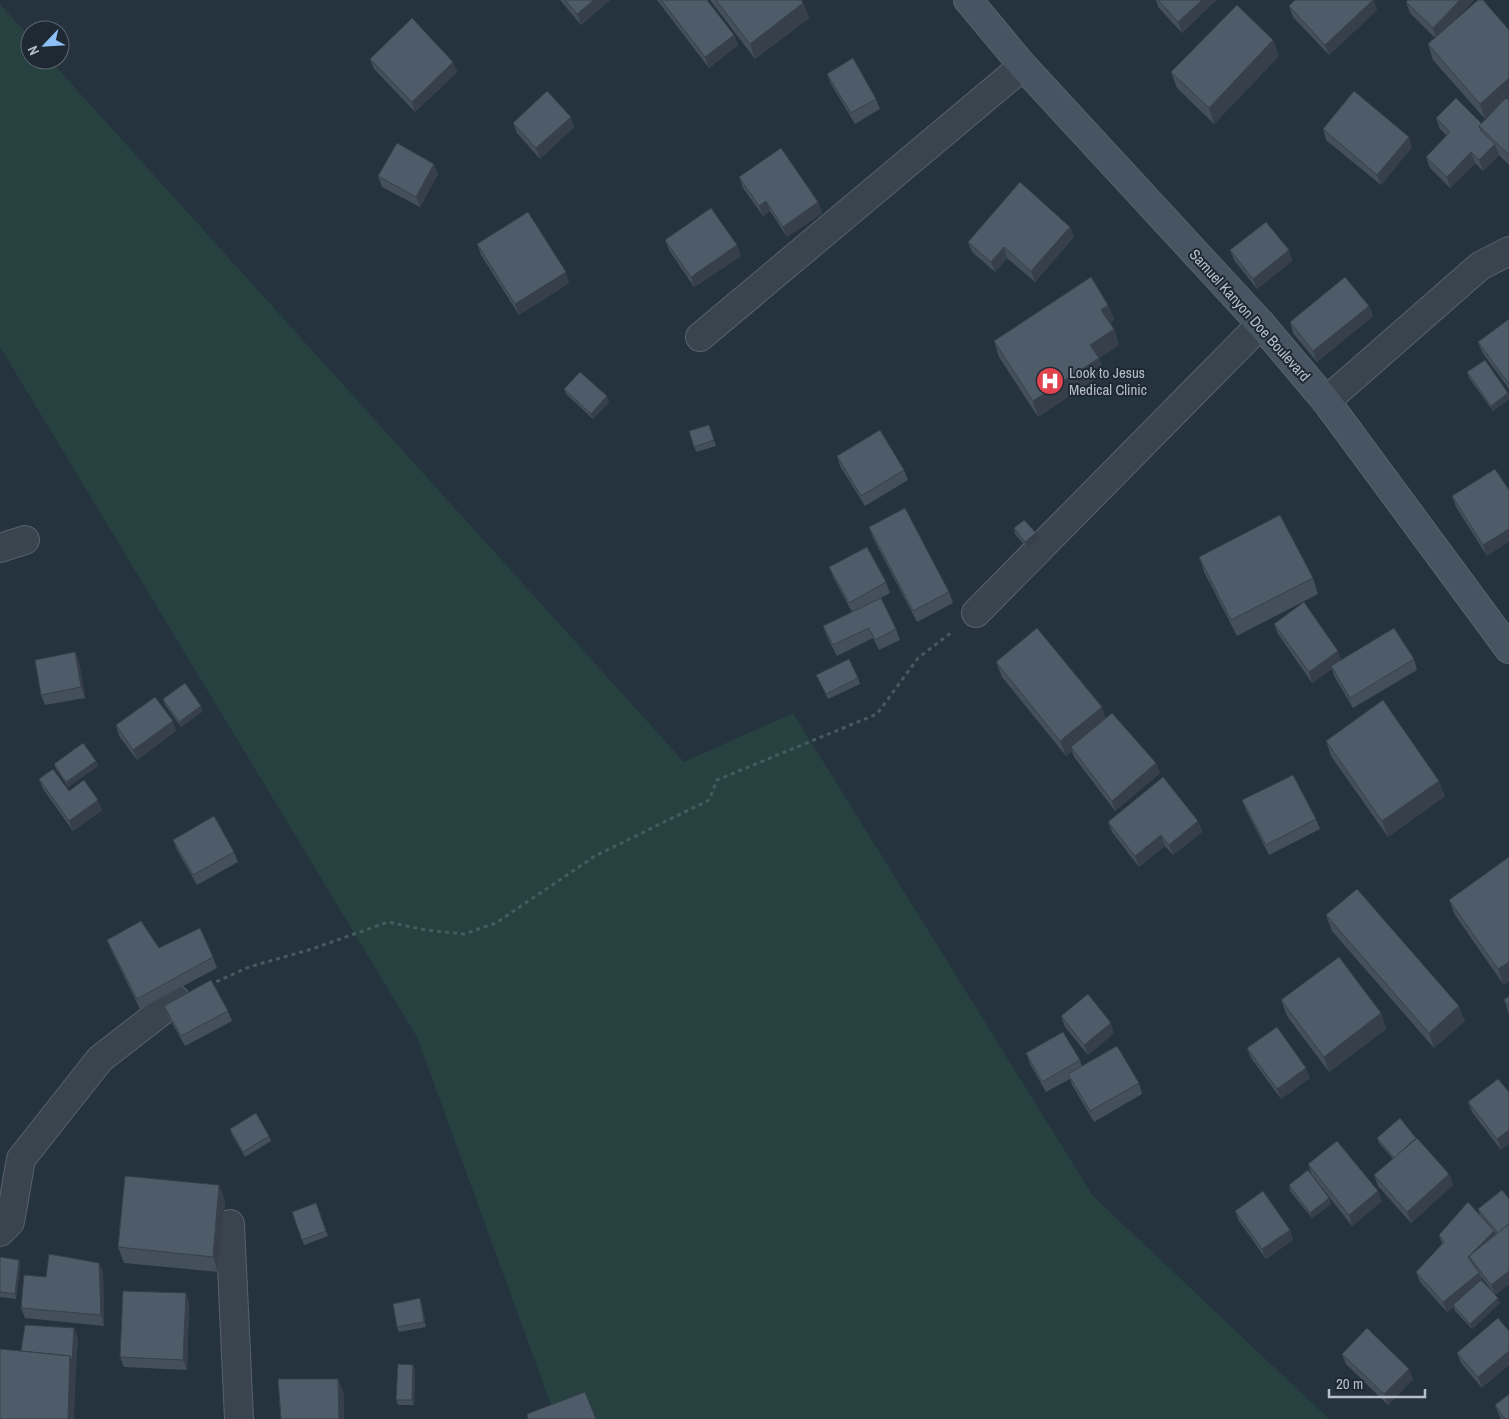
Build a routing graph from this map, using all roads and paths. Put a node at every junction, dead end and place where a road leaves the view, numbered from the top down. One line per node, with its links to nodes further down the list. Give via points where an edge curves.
1 (968, 0): 2 (street, Samuel Kanyon Doe Boulevard)
2 (1023, 66): 4 (street, Samuel Kanyon Doe Boulevard); 5 (street)
3 (1509, 252): 6 (street, via 1480,266)
4 (1261, 324): 6 (street, Samuel Kanyon Doe Boulevard); 7 (street)
5 (700, 337)
6 (1326, 401): 8 (street, Samuel Kanyon Doe Boulevard)
7 (976, 613): 9 (path, via 918,658 877,714 718,780 710,800 595,856 496,924 464,934 388,922 249,967)
8 (1509, 649)
9 (176, 1000): 11 (street, via 100,1059 21,1159 10,1222)
10 (230, 1224): 12 (street)
11 (0, 1232)
12 (239, 1419)

